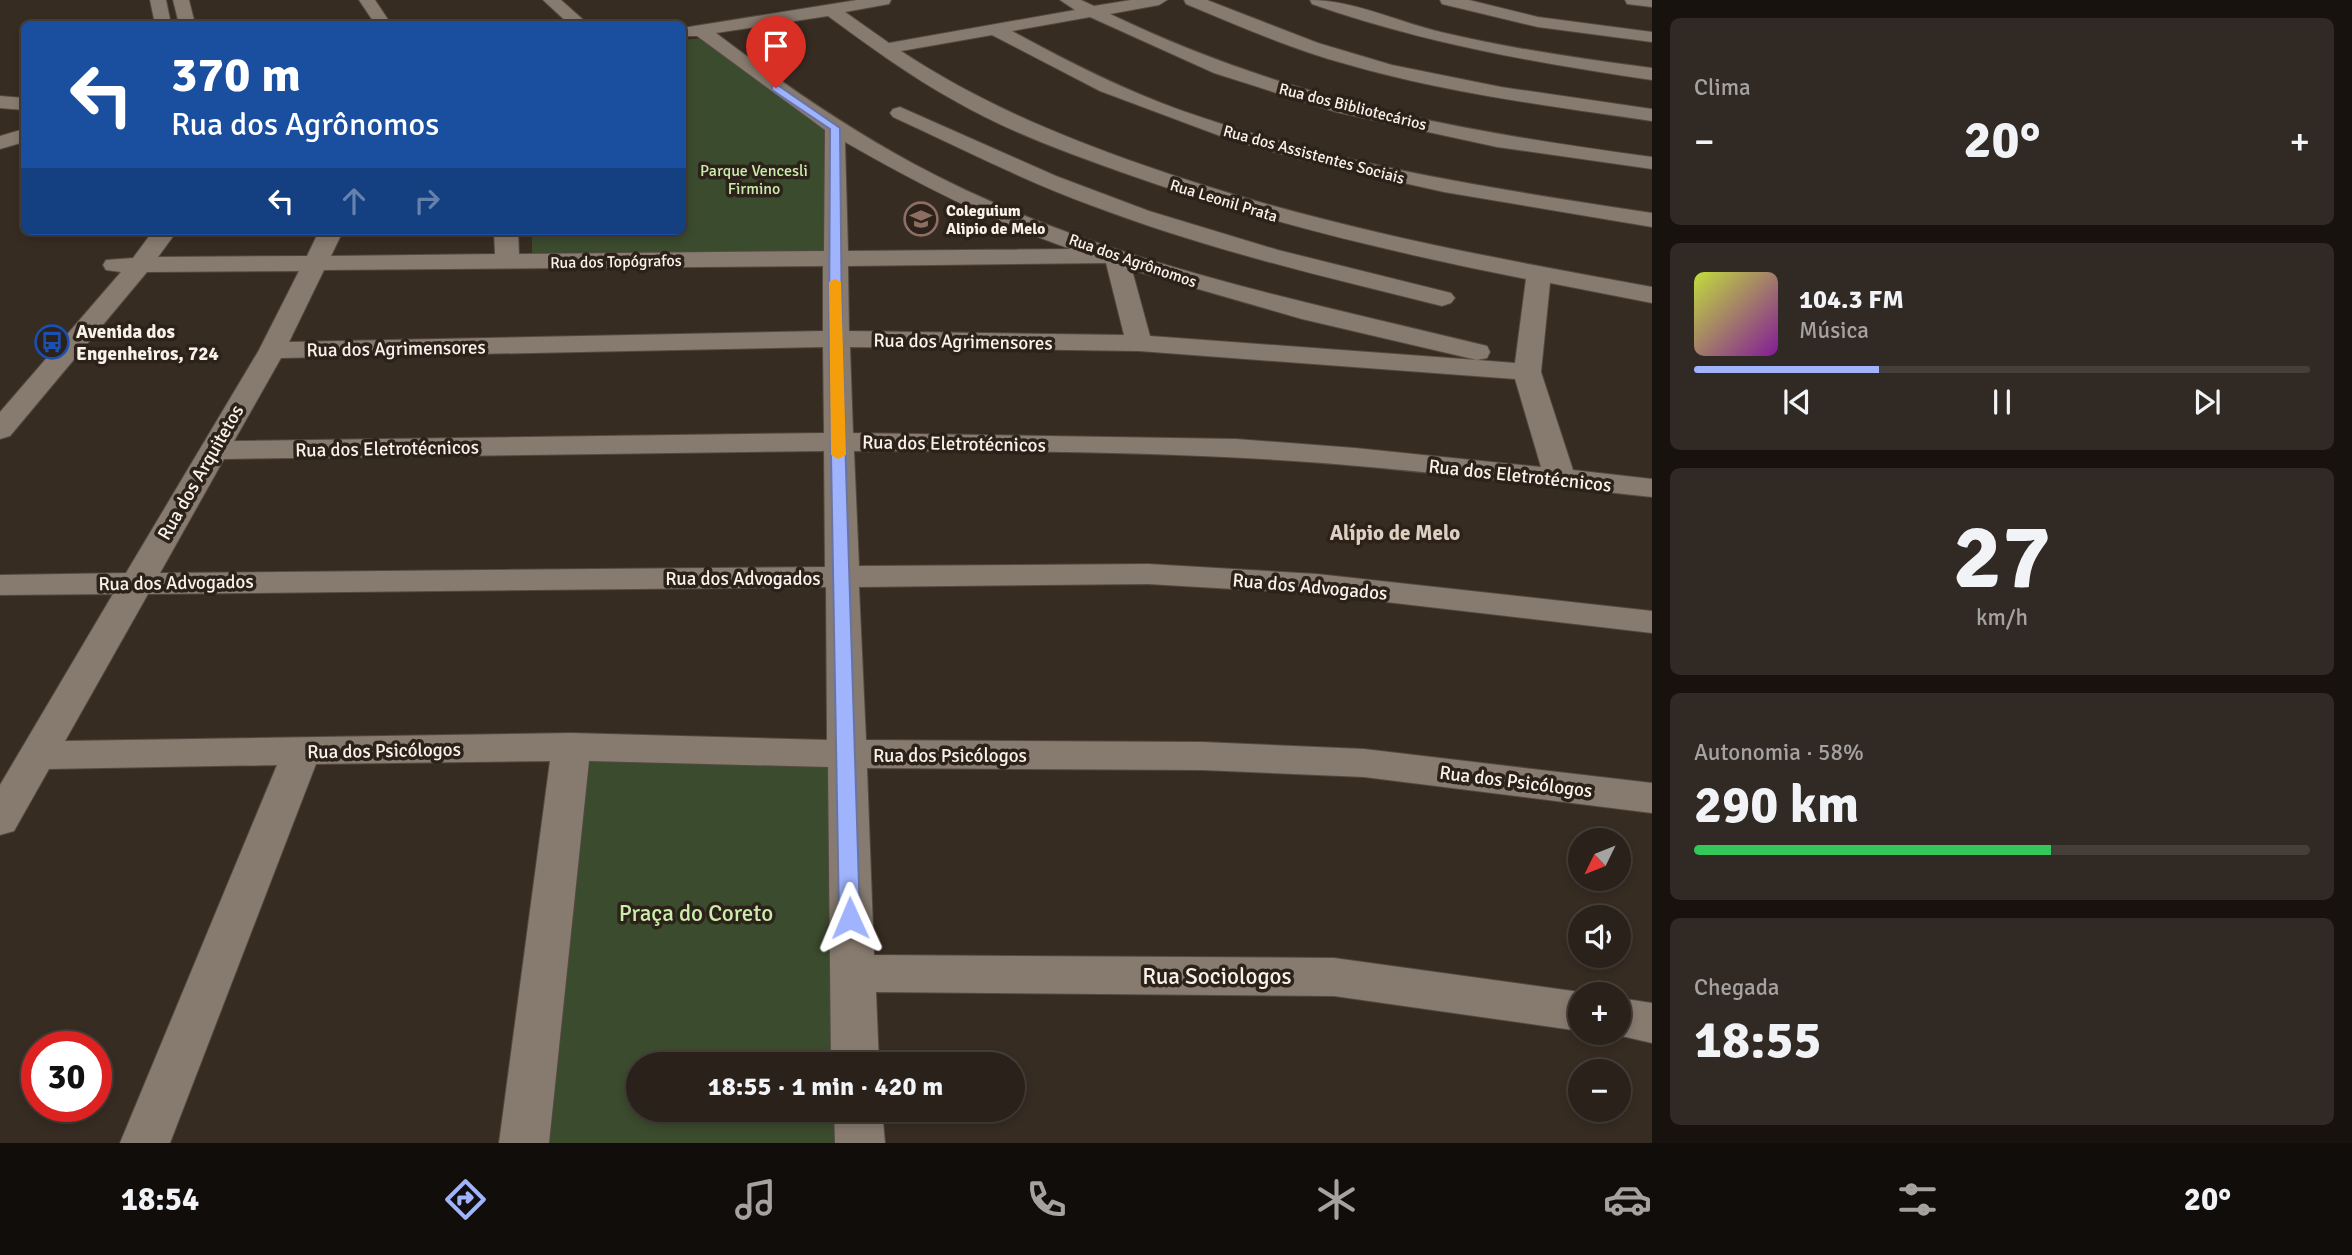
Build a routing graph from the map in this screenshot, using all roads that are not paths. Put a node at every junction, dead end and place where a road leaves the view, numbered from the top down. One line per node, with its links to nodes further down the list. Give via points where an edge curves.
1 (158, 0): 16 (street)
2 (181, 0): 17 (street)
3 (367, 0): 18 (street)
4 (551, 0): 19 (street)
5 (883, 0): 14 (street)
6 (1068, 0): 15 (street, Rua dos Bibliotecários)
7 (1159, 0): 15 (street)
8 (1192, 0): 30 (street, via 1294,41 1426,79)
9 (1318, 0): 25 (street, via 1455,43)
10 (1448, 0): 23 (street, via 1538,22)
11 (1633, 0): 12 (street)
12 (1652, 2)
13 (741, 7): 20 (street)
14 (831, 10): 20 (street); 24 (street, Rua Leonil Prata)
15 (1092, 12): 21 (street); 34 (street, Rua dos Bibliotecários, via 1174,50 1301,95 1371,114 1555,150)
16 (162, 21)
17 (186, 21)
18 (381, 21)
19 (576, 21)
20 (763, 21): 22 (street)
21 (994, 29): 24 (street); 35 (street, Rua dos Assistentes Sociais, via 1108,88 1220,130 1450,187)
22 (692, 31): 31 (street, Rua dos Agrônomos)
23 (1652, 37)
24 (884, 48): 26 (street, Rua Leonil Prata)
25 (1652, 74)
26 (964, 98): 29 (street); 44 (street, Rua Leonil Prata, via 1084,151 1227,202 1388,244)
27 (0, 102): 28 (street)
28 (21, 104)
29 (901, 113): 31 (street); 46 (street, via 1040,177 1177,228)
30 (1652, 115)
31 (835, 128): 39 (street, Rua dos Agrônomos, via 959,194); 41 (street)
32 (21, 136): 33 (street)
33 (0, 144)
34 (1652, 163)
35 (1652, 220)
36 (159, 235): 40 (street)
37 (329, 235): 42 (street, Rua dos Arquitetos)
38 (506, 235): 43 (street)
39 (1116, 256): 41 (street, Rua dos Topógrafos); 48 (street); 50 (street, Rua dos Agrônomos, via 1191,281)
40 (128, 257): 42 (street, Rua dos Topógrafos); 51 (street); 52 (street)
41 (835, 259): 43 (street, Rua dos Topógrafos); 47 (street)
42 (317, 263): 43 (street, Rua dos Topógrafos); 49 (street, Rua dos Arquitetos)
43 (507, 263)
44 (1539, 274): 45 (street, Rua Leonil Prata); 50 (street)
45 (1652, 295)
46 (1441, 298)
47 (836, 339): 48 (street, Rua dos Agrimensores); 49 (street, Rua dos Agrimensores); 53 (street)
48 (1139, 343): 50 (street, Rua dos Agrimensores)
49 (272, 350): 54 (street, Rua dos Arquitetos)
50 (1527, 367): 55 (street)
51 (0, 404)
52 (0, 430)
53 (838, 442): 54 (street, Rua dos Eletrotécnicos); 55 (street, Rua dos Eletrotécnicos, via 1178,446 1324,455); 57 (street)
54 (213, 450): 58 (street, Rua dos Arquitetos)
55 (1560, 479): 56 (street, Rua dos Eletrotécnicos)
56 (1652, 488)
57 (841, 577): 58 (street, Rua dos Advogados); 60 (street, Rua dos Advogados, via 1148,574 1317,584); 63 (street)
58 (136, 581): 59 (street, Rua dos Advogados); 64 (street, Rua dos Arquitetos)
59 (0, 585)
60 (1652, 622)
61 (571, 747): 62 (street, Rua dos Psicólogos); 63 (street, Rua dos Psicólogos); 74 (street)
62 (302, 751): 64 (street, Rua dos Psicólogos); 73 (street)
63 (846, 754): 65 (street, Rua dos Psicólogos, via 1202,756 1364,763); 67 (street)
64 (37, 755): 66 (street, Rua dos Arquitetos)
65 (1652, 797)
66 (0, 820)
67 (851, 973): 68 (street, Rua Sociologos, via 1334,977); 71 (street)
68 (1568, 1010)
69 (1631, 1020): 70 (street)
70 (1652, 1023)
71 (854, 1052)
72 (859, 1122): 75 (street)
73 (145, 1143)
74 (524, 1143)
75 (860, 1143)

